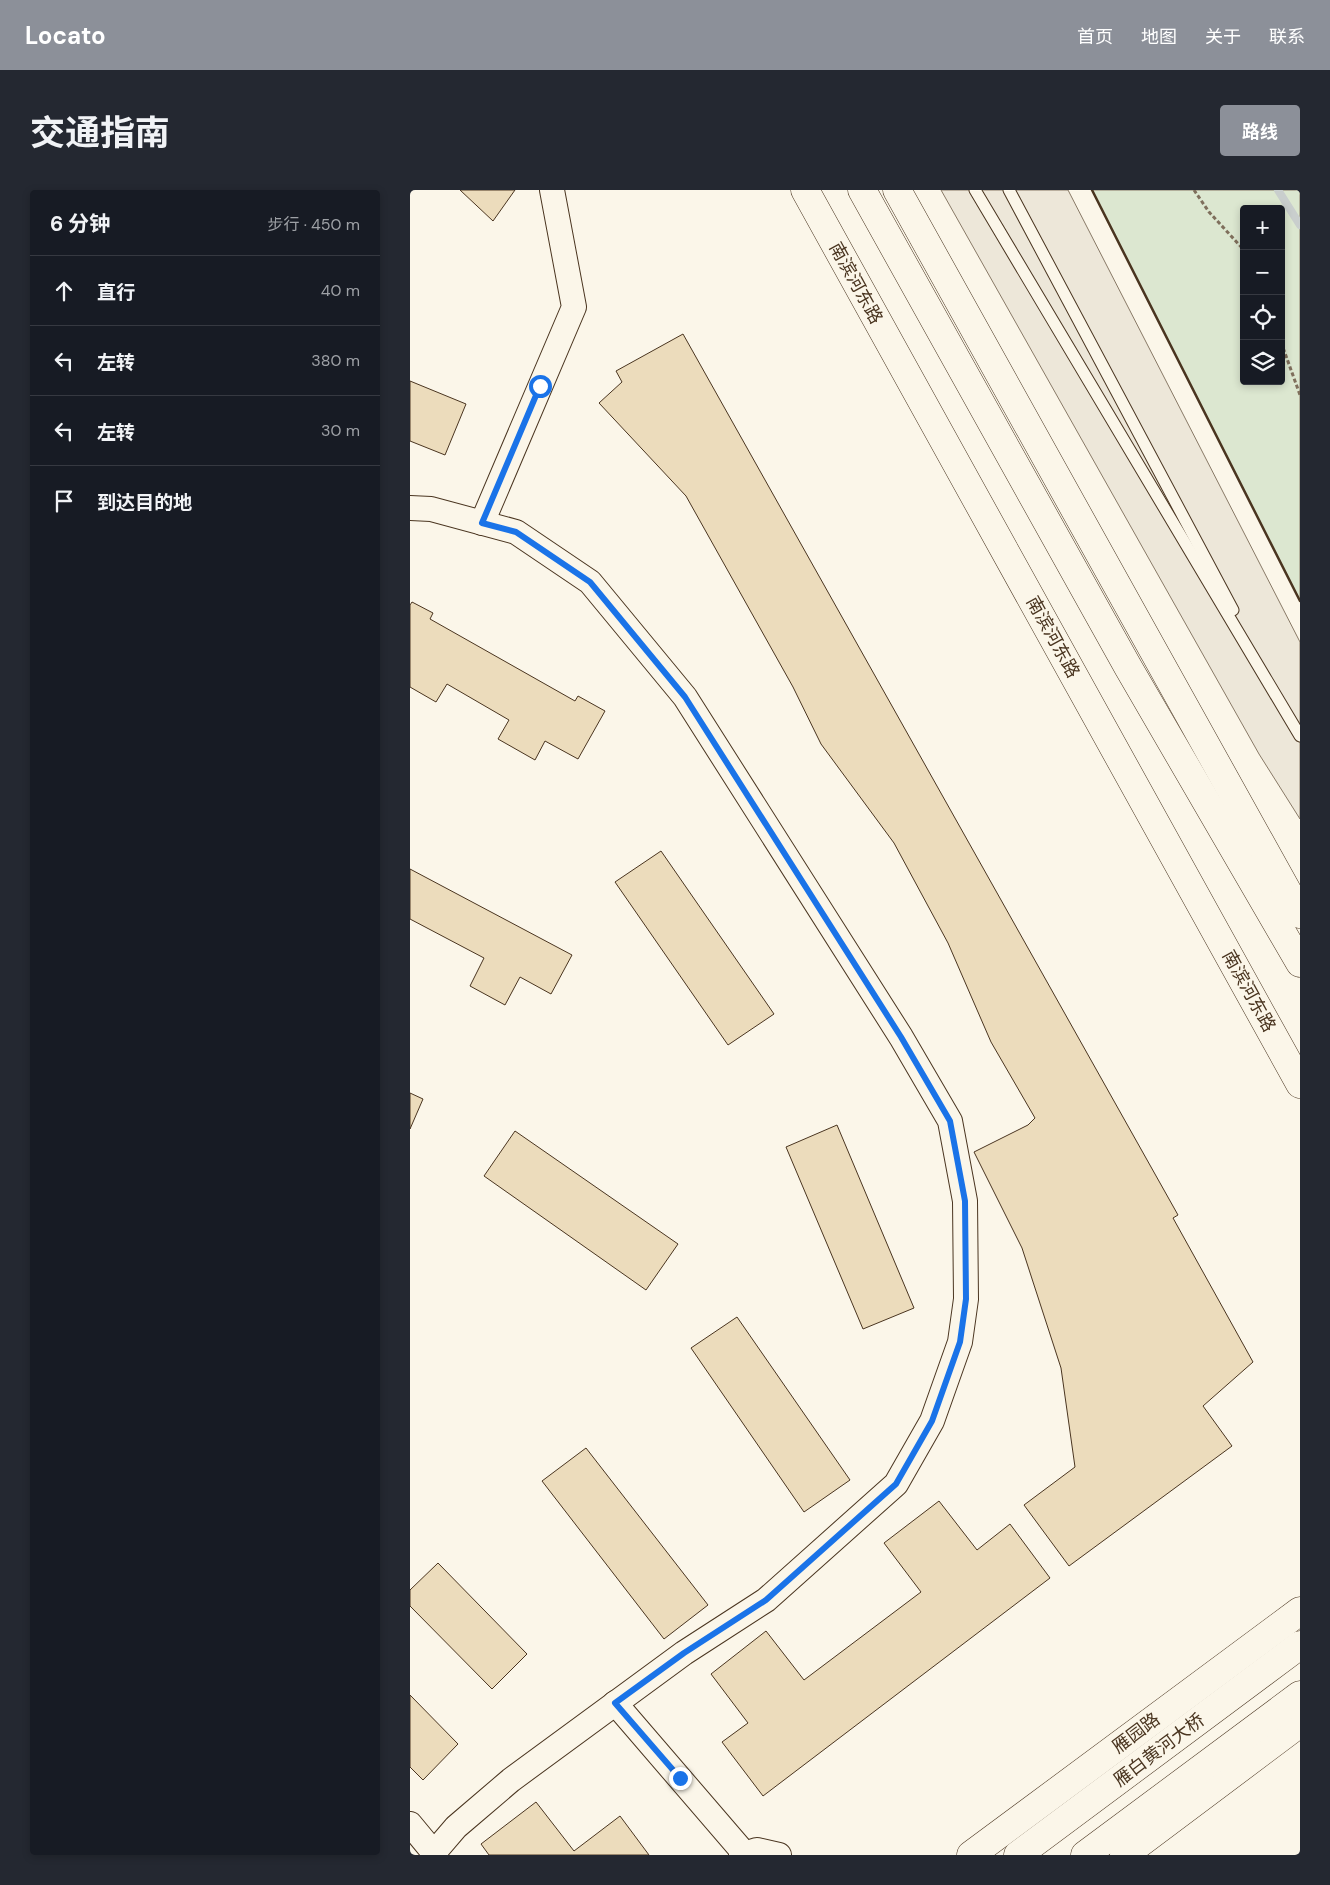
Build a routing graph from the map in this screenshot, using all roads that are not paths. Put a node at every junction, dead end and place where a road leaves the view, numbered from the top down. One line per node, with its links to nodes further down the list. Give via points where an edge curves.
1 (552, 190): 8 (street, via 574,307)
2 (805, 190): 12 (main road, 南滨河东路)
3 (862, 190): 11 (main road, via 1128,667)
4 (897, 190): 10 (main road)
5 (975, 190): 9 (lane)
6 (1009, 190): 9 (lane)
7 (410, 508): 8 (street, via 431,508)
8 (482, 523): 16 (street, via 516,532 590,582 685,697 901,1037 950,1121 965,1201 966,1299 960,1342 932,1421 896,1484 766,1600)
9 (1300, 735)
10 (1300, 914)
11 (1300, 963)
12 (1300, 1084)
13 (1300, 1611): 22 (main road, 雁园路)
14 (1300, 1645): 23 (main road, 雁白黄河大桥)
15 (1300, 1695): 24 (main road)
16 (615, 1703): 19 (street, via 511,1780 456,1827); 20 (street)
17 (1300, 1723): 25 (main road)
18 (410, 1824): 19 (street)
19 (433, 1854)
20 (743, 1854): 21 (street, via 757,1850)
21 (779, 1855)
22 (971, 1855)
23 (1018, 1855)
24 (1085, 1855)
25 (1124, 1855)

